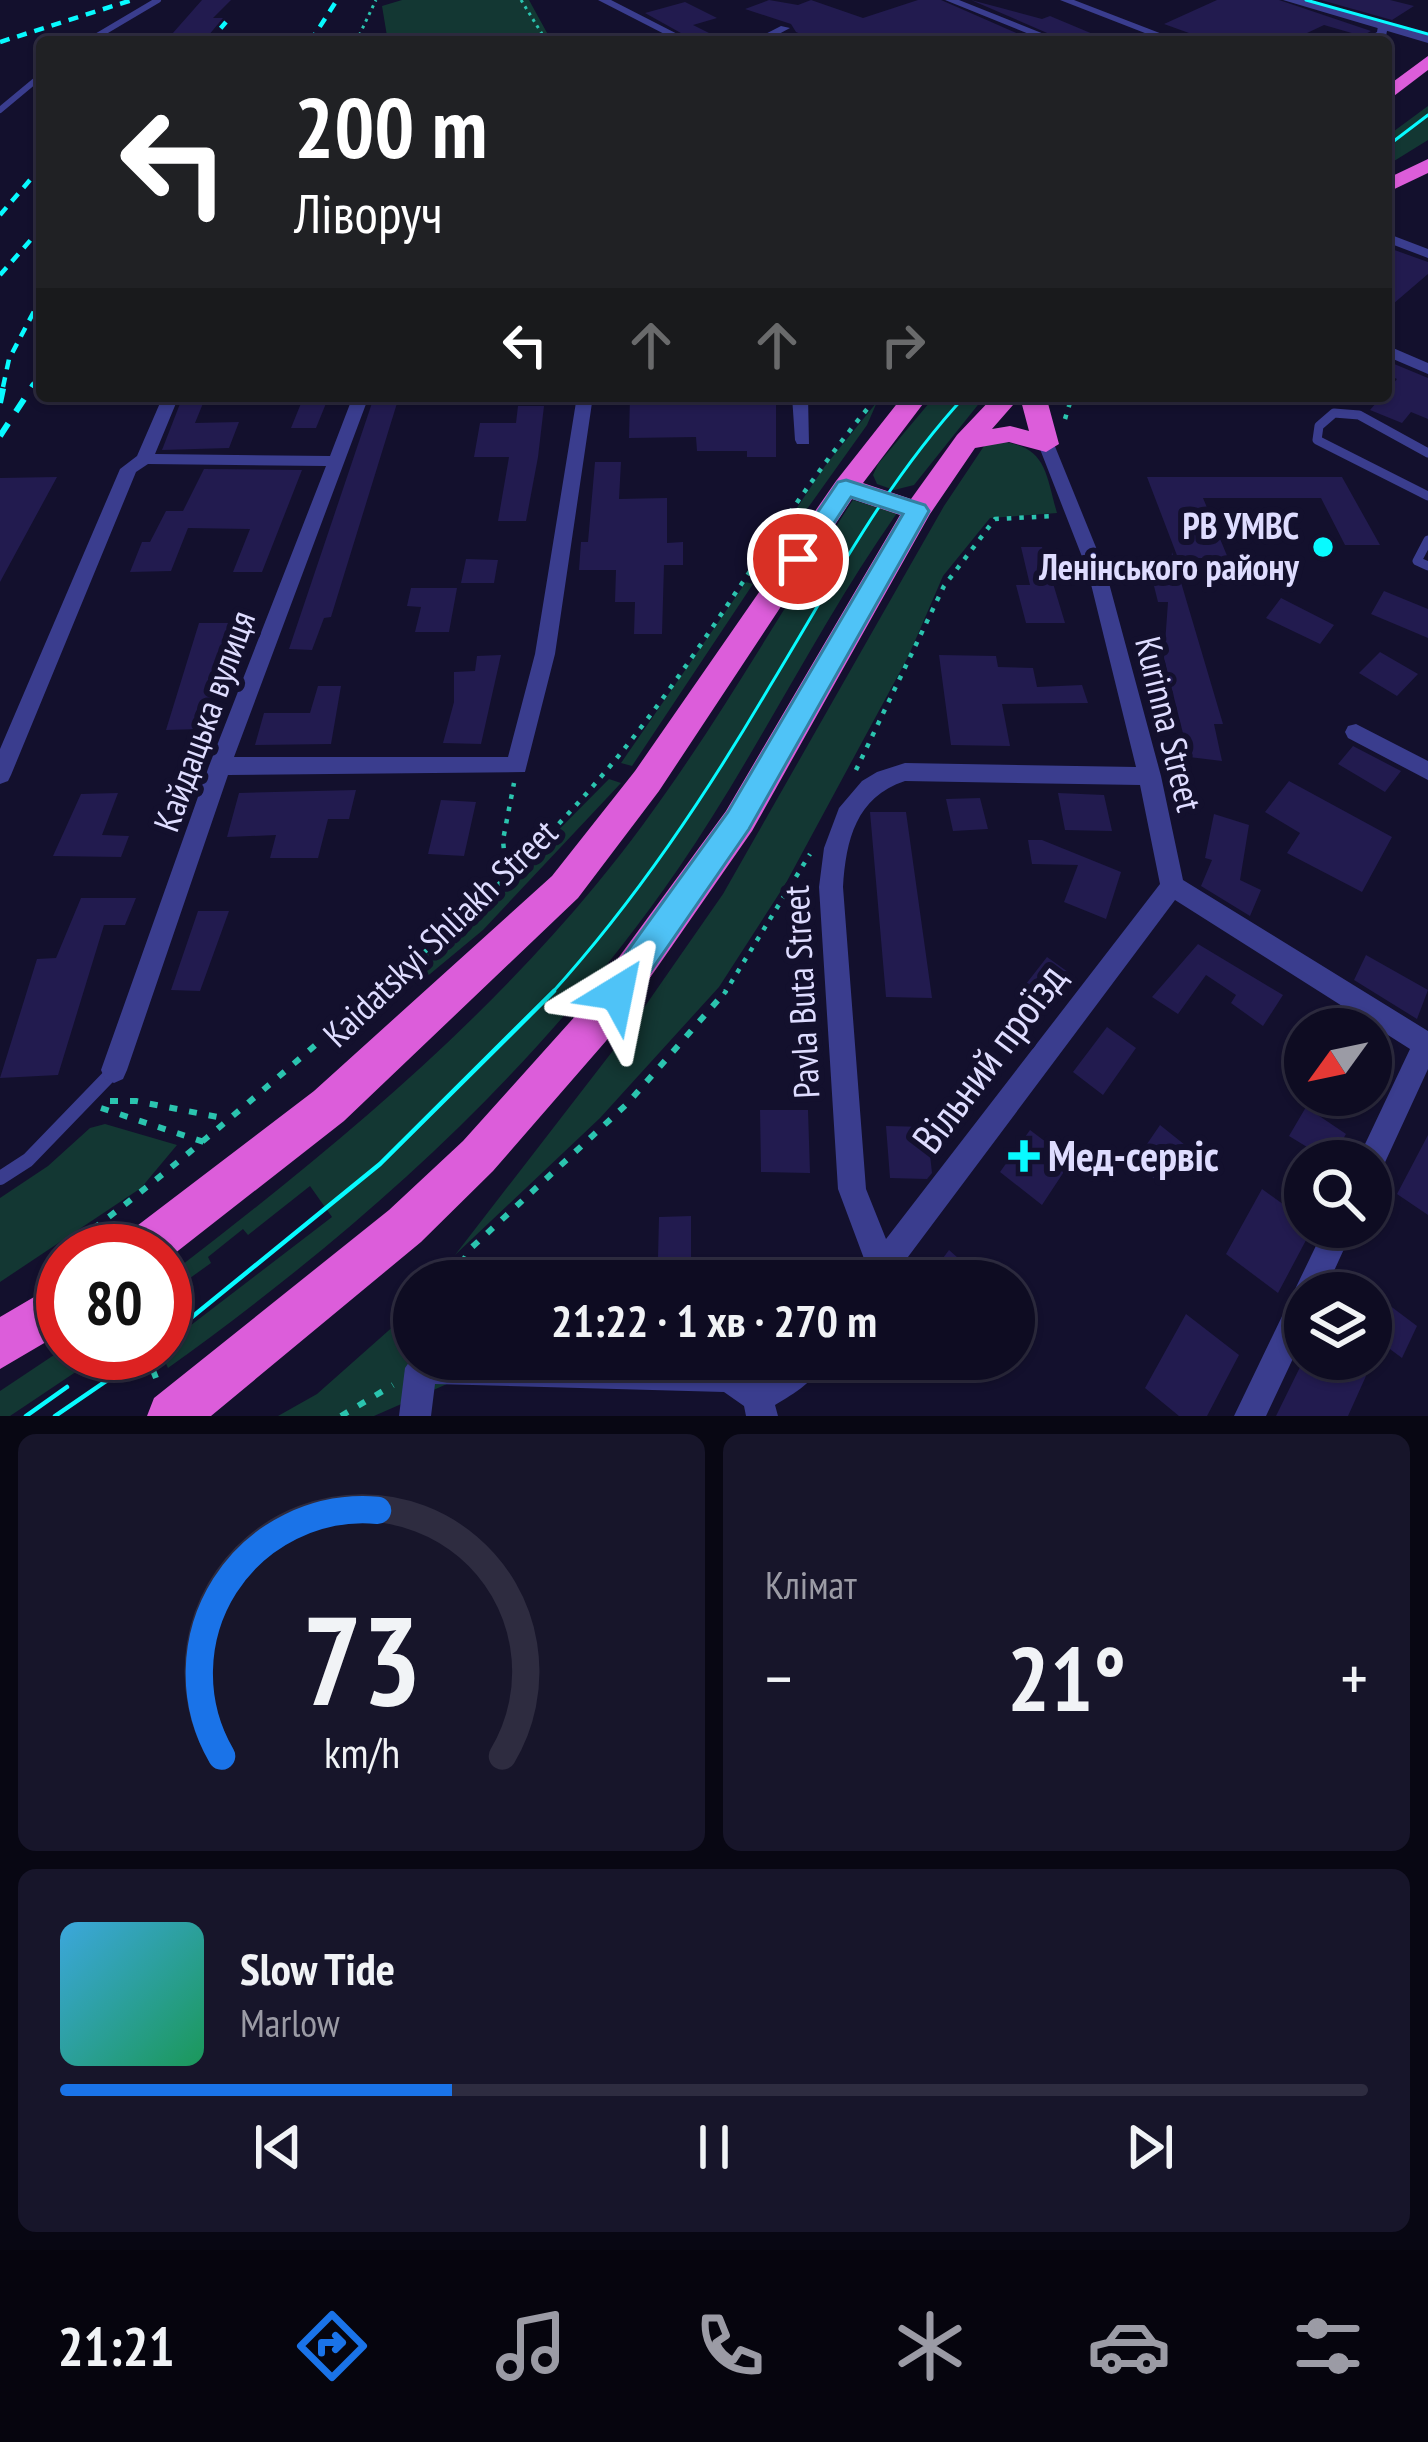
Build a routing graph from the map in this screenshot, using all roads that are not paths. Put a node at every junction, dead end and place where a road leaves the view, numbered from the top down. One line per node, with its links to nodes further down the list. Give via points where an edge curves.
1 (158, 0): 9 (lane)
2 (603, 0): 10 (street)
3 (950, 0): 12 (street)
4 (1065, 0): 13 (street)
5 (1290, 0): 6 (street)
6 (1311, 3): 7 (street); 15 (street)
7 (1383, 26): 14 (street); 15 (street)
8 (785, 28): 11 (street)
9 (97, 36)
10 (676, 36)
11 (768, 36)
12 (1043, 36)
13 (1162, 36)
14 (1378, 36)
15 (1428, 36)
16 (1428, 61): 20 (highway)
17 (36, 79): 19 (lane)
18 (0, 88): 19 (lane)
19 (20, 91): 21 (lane)
20 (1392, 91)
21 (0, 110)
22 (1428, 165): 23 (highway)
23 (1392, 185)
24 (1392, 239): 25 (street)
25 (1428, 254)
26 (1392, 353): 27 (street)
27 (1428, 369)
28 (168, 402): 39 (street)
29 (359, 402): 40 (street, Кайдацька вулиця)
30 (584, 402): 47 (street, via 544,654 517,766)
31 (800, 402): 35 (street)
32 (911, 402): 41 (highway, Kaidatskyi Shliakh Street)
33 (1002, 402): 36 (highway)
34 (1035, 402): 37 (highway)
35 (803, 440)
36 (966, 441): 37 (highway, via 1010,434); 43 (highway)
37 (1046, 444): 50 (street, Kurinna Street, via 1095,567)
38 (1428, 453): 42 (lane, via 1359,415 1334,413 1319,426 1317,440)
39 (144, 459): 40 (street); 49 (street, via 129,469)
40 (337, 461): 47 (street, Кайдацька вулиця)
41 (846, 488): 43 (highway); 56 (highway, Kaidatskyi Shliakh Street, via 647,782 565,887 329,1106)
42 (1428, 496)
43 (917, 511): 64 (highway, via 739,821 592,1028 405,1226)
44 (1428, 540): 45 (lane, via 1418,561)
45 (1428, 566)
46 (1356, 732): 48 (street)
47 (220, 766): 53 (street, Кайдацька вулиця)
48 (1428, 771)
49 (0, 775)
50 (1150, 776): 51 (street, Kurinna Street); 57 (street, Pavla Buta Street, via 905,772 867,786 850,806 833,843 832,910 852,1189)
51 (1172, 886): 52 (street); 58 (street, Вільний проїзд)
52 (1427, 1046): 54 (street)
53 (114, 1070): 55 (lane, via 28,1160)
54 (1381, 1140)
55 (0, 1178)
56 (180, 1224)
57 (873, 1260)
58 (888, 1260)
59 (36, 1322): 61 (highway)
60 (1284, 1344): 66 (street)
61 (0, 1346)
62 (787, 1380): 63 (street)
63 (760, 1406): 65 (street, via 728,1377 421,1368)
64 (172, 1416)
65 (415, 1416)
66 (1250, 1416)

